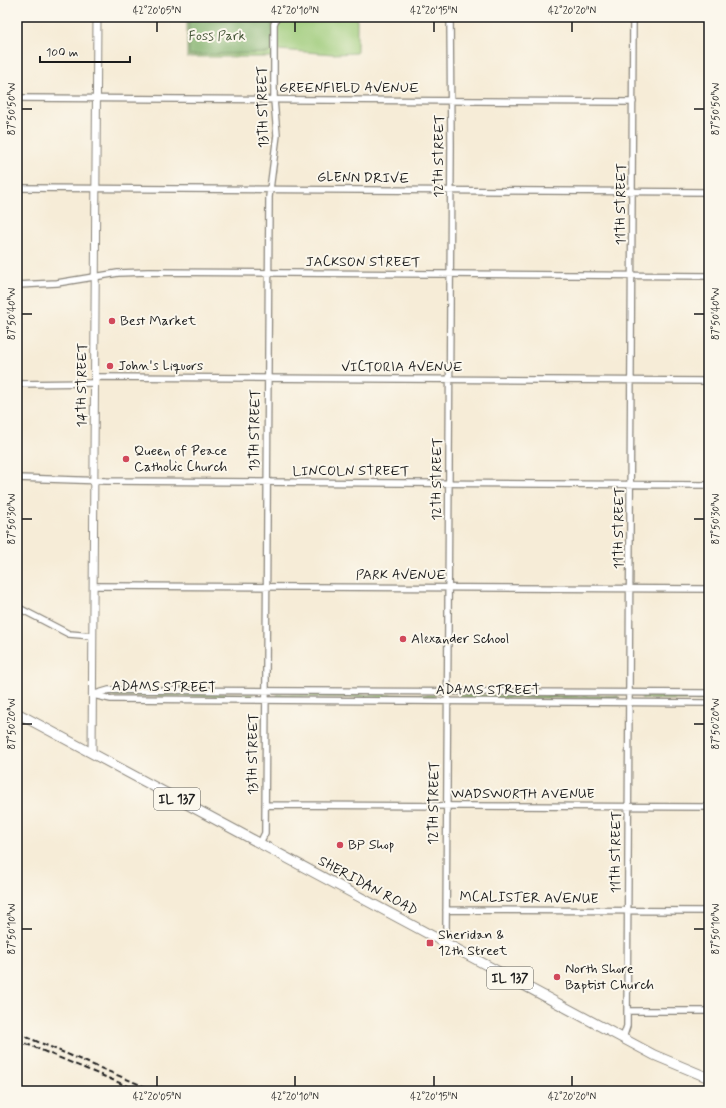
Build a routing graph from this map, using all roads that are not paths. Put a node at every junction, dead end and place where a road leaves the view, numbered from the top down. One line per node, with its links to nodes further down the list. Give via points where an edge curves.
1 (97, 17): 6 (street, 14TH STREET)
2 (277, 17): 7 (street, 13TH STREET, via 274,24)
3 (450, 17): 8 (street, 12TH STREET)
4 (633, 17): 9 (street, 11TH STREET)
5 (17, 98): 6 (street, GREENFIELD AVENUE)
6 (97, 99): 7 (street, GREENFIELD AVENUE); 11 (street, 14TH STREET)
7 (274, 100): 8 (street, GREENFIELD AVENUE); 12 (street, 13TH STREET, via 277,121 276,150)
8 (451, 101): 9 (street, GREENFIELD AVENUE); 13 (street, 12TH STREET)
9 (633, 102): 14 (street, 11TH STREET)
10 (17, 188): 11 (street, GLENN DRIVE)
11 (96, 188): 12 (street, GLENN DRIVE); 20 (street, 14TH STREET)
12 (269, 189): 13 (street, GLENN DRIVE); 16 (street, 13TH STREET)
13 (451, 191): 14 (street, GLENN DRIVE); 17 (street, 12TH STREET)
14 (633, 192): 15 (street, GLENN DRIVE); 18 (street, 11TH STREET)
15 (709, 192)
16 (268, 274): 17 (street, JACKSON STREET); 20 (street, JACKSON STREET, via 148,272); 22 (street, 13TH STREET)
17 (450, 275): 18 (street, JACKSON STREET); 23 (street, 12TH STREET)
18 (632, 276): 19 (street, JACKSON STREET); 25 (street, 11TH STREET)
19 (709, 276)
20 (95, 277): 21 (street, JACKSON STREET, via 57,283); 24 (street, 14TH STREET)
21 (17, 285)
22 (268, 378): 23 (street, VICTORIA AVENUE); 24 (street, VICTORIA AVENUE); 30 (street, 13TH STREET)
23 (449, 379): 25 (street, VICTORIA AVENUE); 31 (street, 12TH STREET)
24 (95, 380): 27 (street, VICTORIA AVENUE); 29 (street, 14TH STREET)
25 (632, 380): 26 (street, VICTORIA AVENUE); 32 (street, 11TH STREET)
26 (709, 381)
27 (17, 384)
28 (17, 478): 29 (street, LINCOLN STREET)
29 (94, 481): 30 (street, LINCOLN STREET); 34 (street, 14TH STREET)
30 (267, 482): 31 (street, LINCOLN STREET); 35 (street, 13TH STREET)
31 (449, 483): 32 (street, LINCOLN STREET); 36 (street, 12TH STREET)
32 (631, 484): 33 (street, LINCOLN STREET); 37 (street, 11TH STREET)
33 (709, 485)
34 (93, 586): 35 (street, PARK AVENUE); 40 (street, 14TH STREET)
35 (266, 586): 36 (street, PARK AVENUE); 41 (street, 13TH STREET)
36 (448, 588): 37 (street, PARK AVENUE); 42 (street, 12TH STREET)
37 (630, 589): 38 (street, PARK AVENUE); 43 (street, 11TH STREET)
38 (709, 589)
39 (17, 607): 40 (street, via 69,634)
40 (93, 636): 45 (street, 14TH STREET)
41 (265, 691): 42 (street, ADAMS STREET); 45 (street, ADAMS STREET, via 109,690); 46 (street, 13TH STREET)
42 (447, 692): 43 (street, ADAMS STREET); 47 (street, 12TH STREET)
43 (630, 693): 44 (street, ADAMS STREET); 48 (street, 11TH STREET)
44 (709, 693)
45 (92, 695): 46 (street, ADAMS STREET, via 111,700); 51 (street, 14TH STREET)
46 (265, 699): 47 (street, ADAMS STREET); 52 (street, 13TH STREET)
47 (447, 702): 48 (street, ADAMS STREET); 53 (street, 12TH STREET)
48 (630, 703): 49 (street, ADAMS STREET); 54 (street, 11TH STREET)
49 (709, 703)
50 (17, 713): 51 (highway, SHERIDAN ROAD / IL 137)
51 (92, 753): 56 (highway, SHERIDAN ROAD / IL 137)
52 (265, 805): 53 (street, WADSWORTH AVENUE); 56 (street, 13TH STREET, via 265,832)
53 (446, 806): 54 (street, WADSWORTH AVENUE); 57 (street, 12TH STREET)
54 (629, 807): 55 (street, WADSWORTH AVENUE); 58 (street, 11TH STREET)
55 (709, 807)
56 (260, 843): 60 (highway, SHERIDAN ROAD / IL 137)
57 (446, 910): 58 (street, MCALISTER AVENUE); 60 (street, 12TH STREET, via 446,935)
58 (628, 911): 59 (street, MCALISTER AVENUE); 61 (street, 11TH STREET)
59 (709, 911)
60 (443, 942): 63 (highway, SHERIDAN ROAD / IL 137)
61 (627, 1011): 62 (street); 63 (street, 11TH STREET, via 627,1026)
62 (709, 1011)
63 (623, 1038): 64 (highway, SHERIDAN ROAD / IL 137, via 654,1055)
64 (709, 1078)

